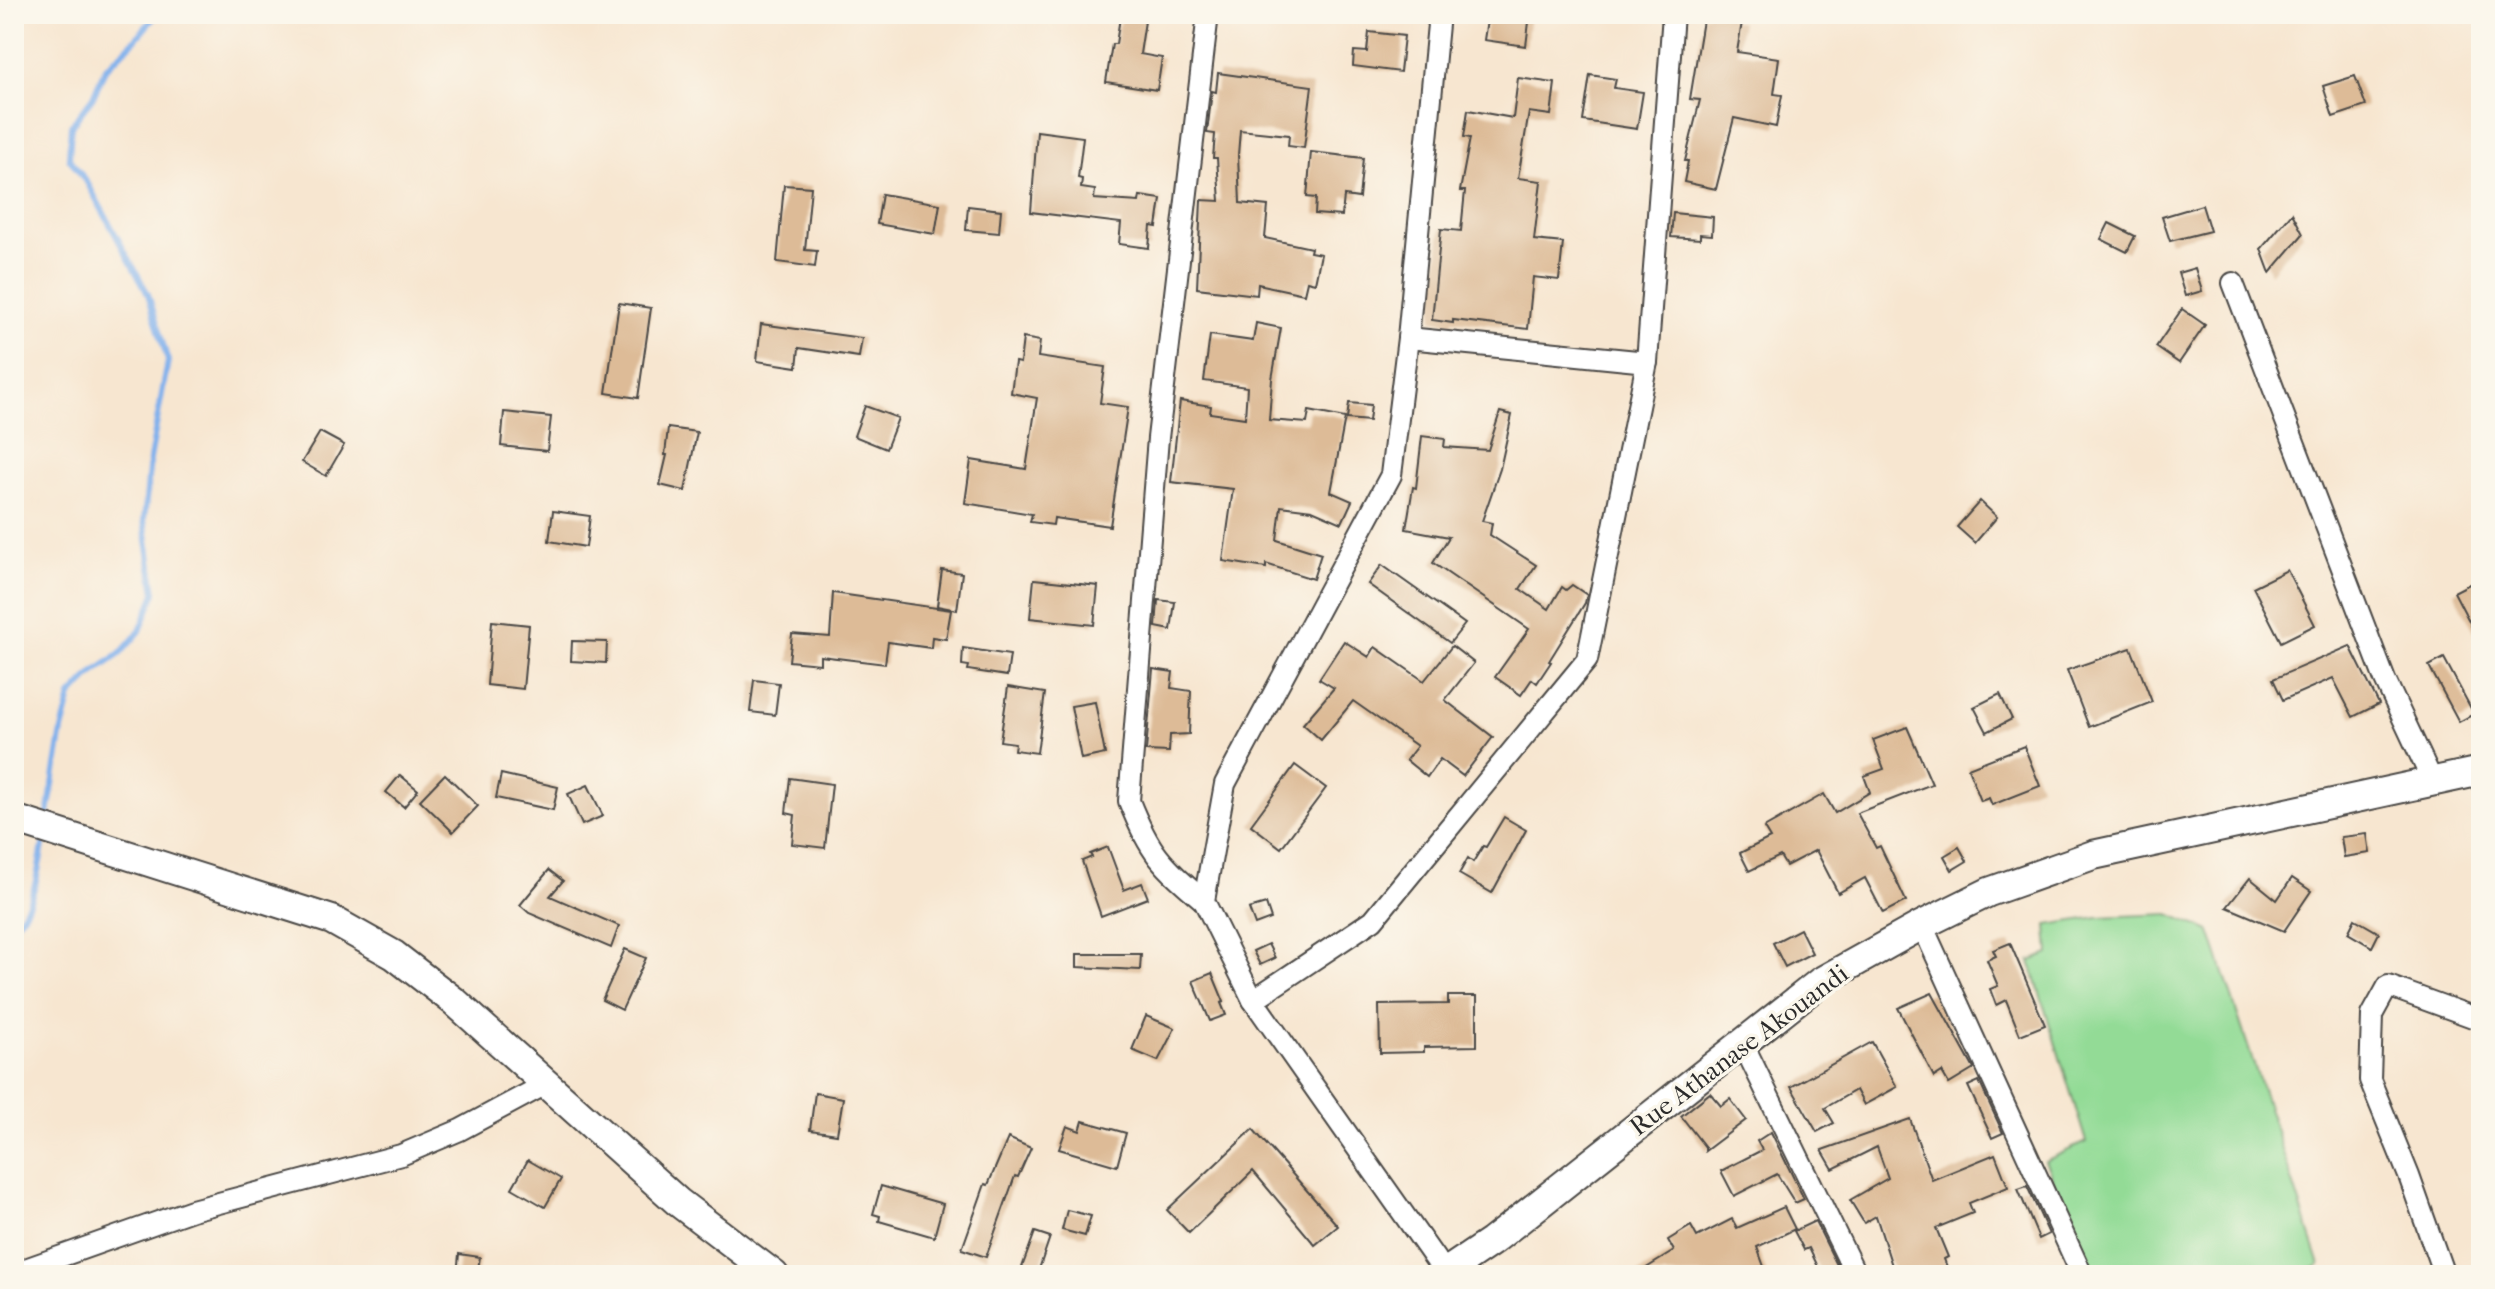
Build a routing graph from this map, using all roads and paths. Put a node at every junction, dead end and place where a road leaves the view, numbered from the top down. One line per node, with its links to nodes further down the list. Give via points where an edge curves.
1 (1208, 14): 10 (street, via 1158,438 1129,801 1147,845 1162,865)
2 (1439, 14): 5 (street)
3 (1673, 14): 6 (street)
4 (2233, 283): 8 (street, via 2385,680)
5 (1408, 338): 6 (street); 10 (street, via 1391,475 1225,784)
6 (1647, 362): 12 (street, via 1587,660 1373,920)
7 (2481, 771): 8 (street, Rue Athanase Akouandi)
8 (2432, 780): 11 (street, Rue Athanase Akouandi, via 2093,855 1989,892)
9 (19, 820): 15 (street, via 332,920 394,955)
10 (1204, 901): 12 (street)
11 (1922, 925): 14 (street, Rue Athanase Akouandi, via 1820,982); 20 (street)
12 (1253, 1000): 17 (street)
13 (2481, 1020): 21 (street, via 2388,986 2372,1015 2370,1080)
14 (1742, 1042): 17 (street, Rue Athanase Akouandi, via 1491,1242); 19 (street)
15 (546, 1084): 16 (street, via 401,1155 192,1210); 18 (street, via 678,1202)
16 (14, 1273)
17 (1443, 1274)
18 (774, 1275)
19 (1856, 1275)
20 (2082, 1275)
21 (2444, 1275)

